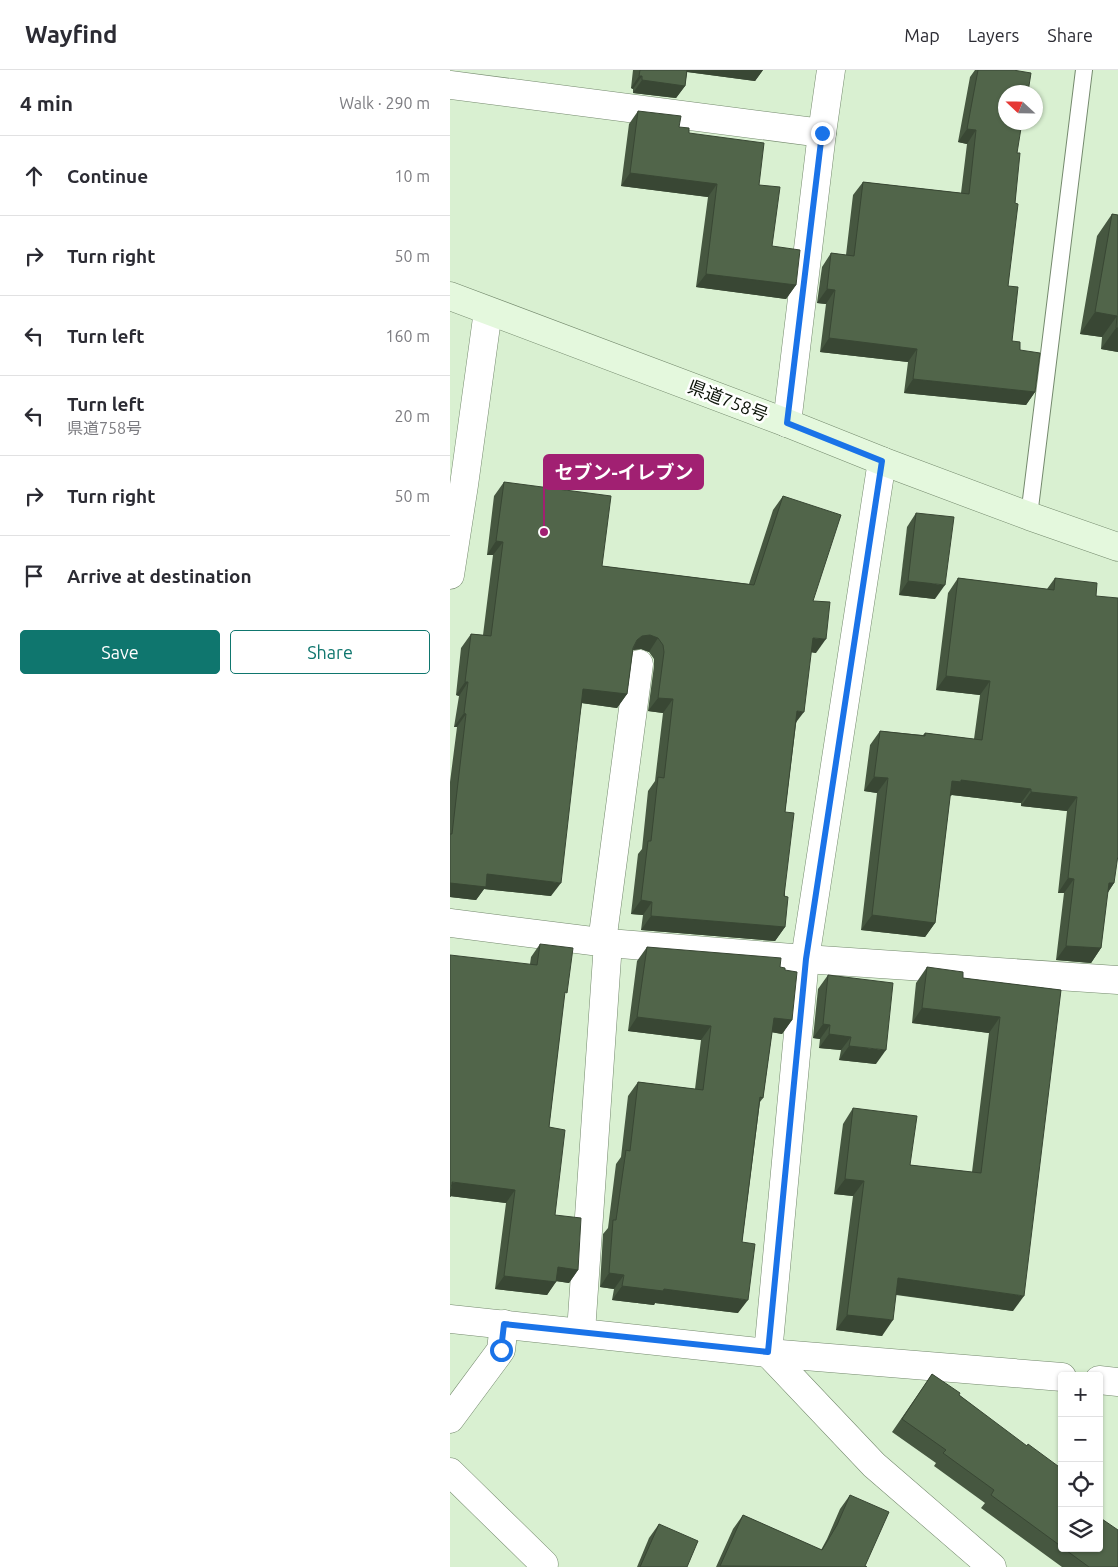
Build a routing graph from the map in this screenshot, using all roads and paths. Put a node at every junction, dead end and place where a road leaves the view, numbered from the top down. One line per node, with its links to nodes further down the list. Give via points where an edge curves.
1 (831, 70): 4 (street)
2 (1084, 70): 10 (lane)
3 (450, 84): 4 (street)
4 (822, 133): 7 (street)
5 (450, 296): 6 (main road, 県道758号)
6 (488, 311): 7 (main road, 県道758号); 9 (street)
7 (787, 423): 8 (main road, 県道758号)
8 (882, 461): 10 (main road, 県道758号); 16 (street)
9 (457, 484): 12 (street)
10 (1029, 516): 11 (main road, 県道758号)
11 (1118, 547)
12 (450, 575)
13 (639, 664): 15 (street)
14 (450, 923): 15 (street)
15 (605, 942): 16 (street); 20 (street)
16 (806, 959): 17 (street); 21 (street)
17 (1118, 980)
18 (450, 1318): 19 (street)
19 (504, 1324): 20 (street); 25 (street, via 501,1350)
20 (581, 1332): 21 (street)
21 (768, 1352): 22 (street); 28 (street, via 874,1466)
22 (1058, 1377)
23 (1103, 1380): 24 (street)
24 (1118, 1382)
25 (450, 1419)
26 (450, 1472): 27 (street)
27 (544, 1564)
28 (992, 1567)

